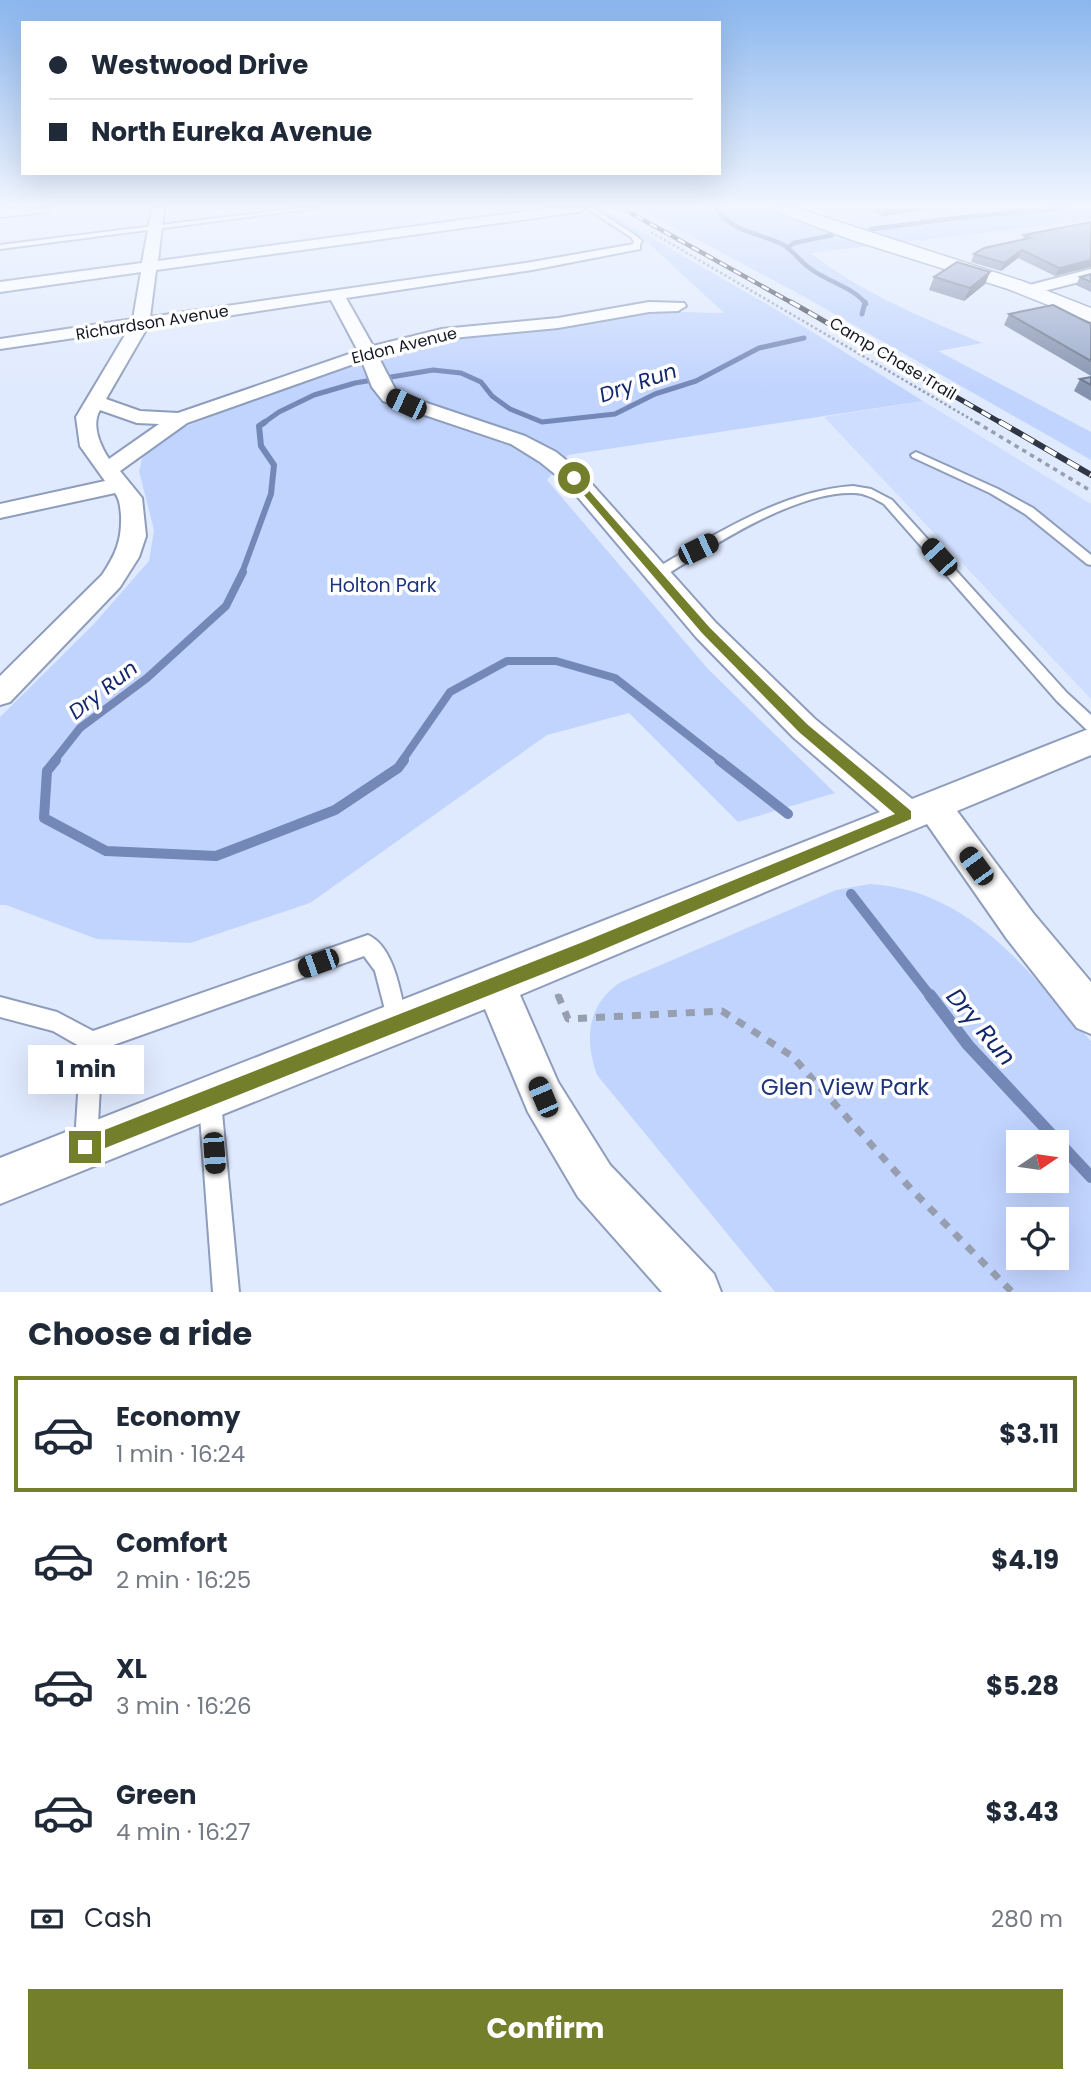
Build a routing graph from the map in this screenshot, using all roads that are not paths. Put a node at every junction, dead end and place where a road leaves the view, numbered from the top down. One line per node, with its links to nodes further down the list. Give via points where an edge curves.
1 (141, 268): 6 (street)
2 (150, 268): 11 (street)
3 (510, 268): 8 (street, Richardson Avenue)
4 (965, 268): 7 (street)
5 (1091, 274): 7 (street)
6 (0, 288)
7 (1028, 289): 10 (street)
8 (336, 294): 11 (street, Richardson Avenue); 13 (street)
9 (678, 306): 13 (street, Eldon Avenue, via 442,334)
10 (1091, 316)
11 (141, 323): 12 (street, Richardson Avenue); 14 (street)
12 (0, 344)
13 (374, 370): 15 (street, Eldon Avenue); 20 (street, via 390,397 518,440 548,457 574,478)
14 (94, 401): 15 (street, Eldon Avenue, via 137,417); 17 (street, via 86,417 90,450)
15 (180, 419): 17 (street, Eldon Avenue)
16 (916, 455): 19 (lane, via 1029,511)
17 (113, 477): 18 (street); 21 (street, via 131,498 134,536 127,557 111,581)
18 (0, 511)
19 (1091, 561)
20 (658, 575): 22 (lane, via 698,549 784,507 832,491 872,492 888,502); 24 (street, via 804,728)
21 (0, 694)
22 (1091, 724)
23 (1091, 741): 24 (street)
24 (920, 810): 25 (street); 27 (street)
25 (495, 984): 28 (street); 34 (street, via 543,1097 594,1181)
26 (0, 1007): 29 (lane, via 57,1021)
27 (1091, 1014)
28 (397, 1022): 29 (lane, via 384,967 368,945); 30 (street)
29 (92, 1042): 31 (lane)
30 (210, 1097): 31 (street); 33 (lane)
31 (85, 1147): 32 (street)
32 (0, 1181)
33 (226, 1292)
34 (696, 1292)

